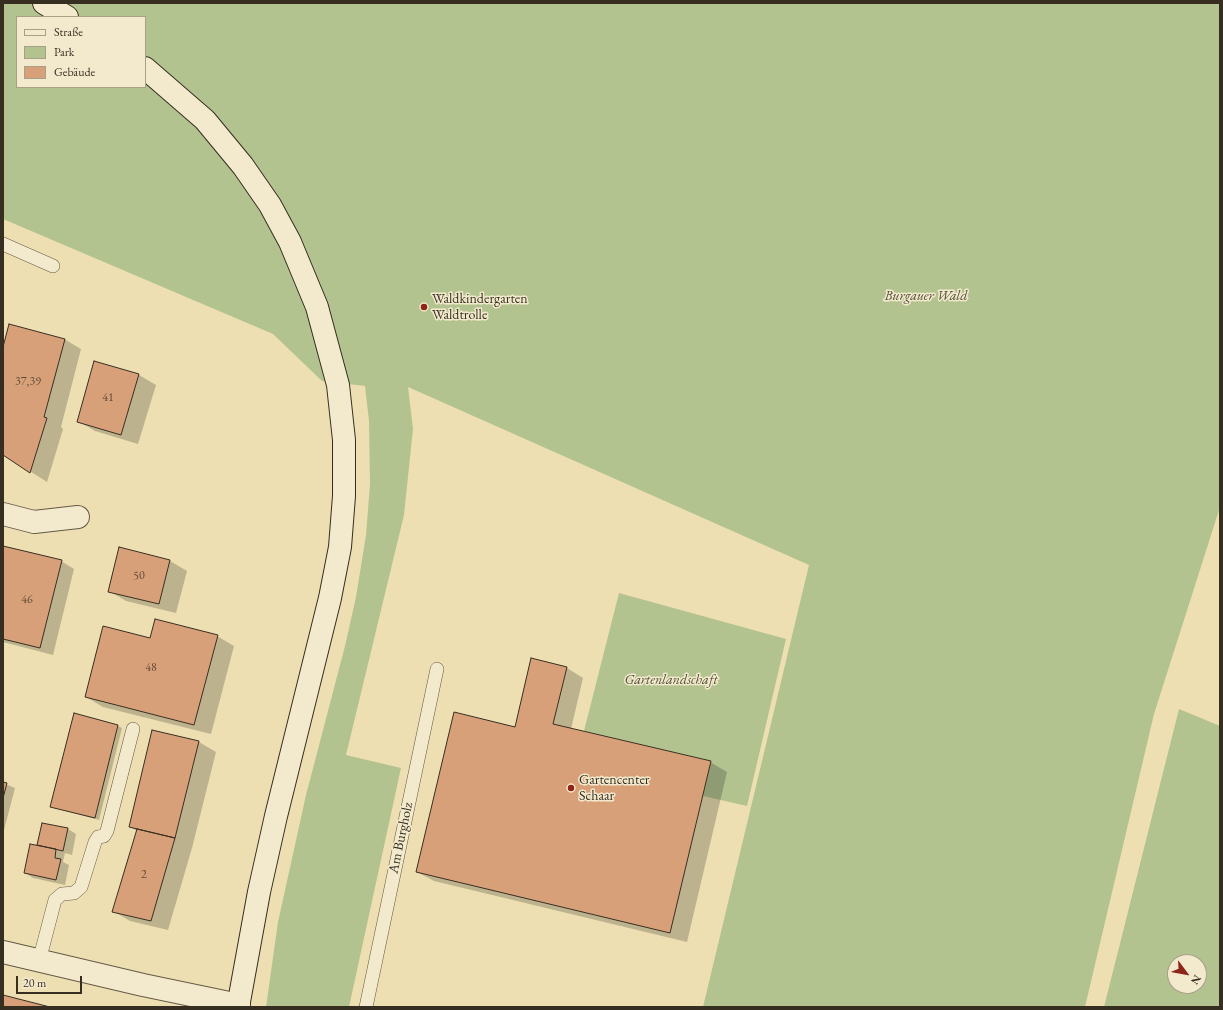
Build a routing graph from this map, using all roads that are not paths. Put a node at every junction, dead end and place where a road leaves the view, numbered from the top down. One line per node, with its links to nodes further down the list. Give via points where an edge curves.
1 (44, 3): 2 (main road)
2 (65, 16)
3 (146, 69): 12 (main road, via 204,120 238,160 270,205 290,242 317,307 338,385 344,440 344,496 340,547 259,892)
4 (3, 244): 5 (lane)
5 (53, 266)
6 (3, 514): 7 (main road, via 34,522)
7 (78, 517)
8 (436, 669): 13 (lane, Am Burgholz)
9 (133, 729): 11 (lane, via 107,831 95,842 81,887 74,893 62,894 55,900)
10 (3, 952): 11 (main road)
11 (39, 961): 12 (main road)
12 (238, 1006)
13 (366, 1007)

